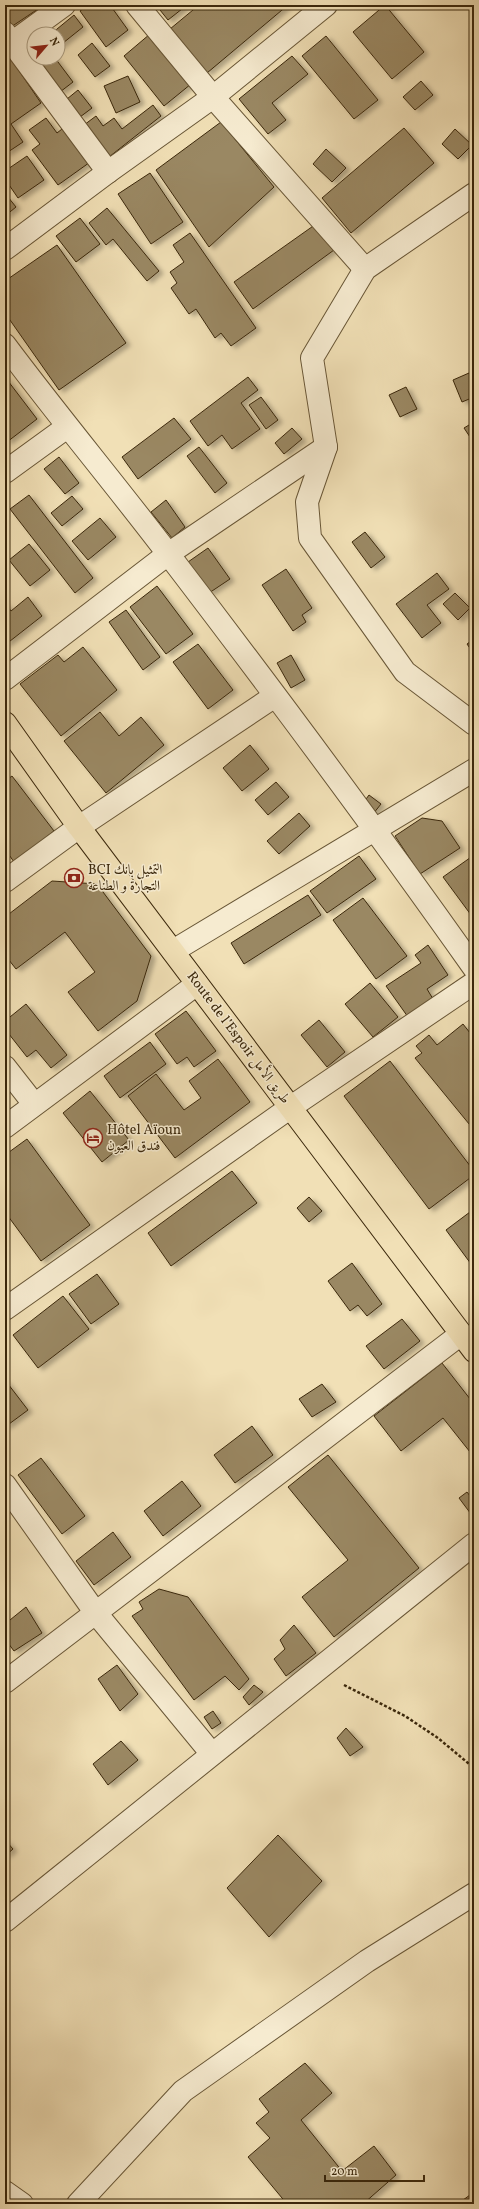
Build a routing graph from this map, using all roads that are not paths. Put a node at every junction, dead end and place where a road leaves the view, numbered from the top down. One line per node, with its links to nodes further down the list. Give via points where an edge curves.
1 (64, 5): 4 (street)
2 (137, 5): 5 (street)
3 (326, 5): 5 (street)
4 (7, 41): 6 (street)
5 (213, 97): 6 (street); 9 (street)
6 (108, 172): 8 (street)
7 (474, 194): 9 (street)
8 (5, 249)
9 (365, 269): 12 (street, via 312,358)
10 (5, 345): 11 (street)
11 (67, 427): 13 (street); 14 (street)
12 (326, 447): 14 (street); 18 (street, via 308,502 310,538 405,672)
13 (5, 472)
14 (168, 554): 15 (street); 16 (street)
15 (5, 679)
16 (275, 696): 20 (street); 21 (street)
17 (5, 723): 20 (highway, Route de l’Espoir طريق الأمل)
18 (474, 724)
19 (474, 770): 21 (street)
20 (79, 827): 22 (street); 23 (highway, Route de l’Espoir طريق الأمل)
21 (374, 828): 23 (street); 24 (street)
22 (5, 881)
23 (173, 951): 26 (highway, Route de l’Espoir طريق الأمل)
24 (474, 968)
25 (474, 983): 29 (street)
26 (197, 984): 28 (street); 29 (highway, Route de l’Espoir طريق الأمل)
27 (5, 1067): 28 (street)
28 (34, 1104): 30 (street)
29 (291, 1107): 31 (street); 32 (highway, Route de l’Espoir طريق الأمل)
30 (5, 1127)
31 (5, 1309)
32 (468, 1342): 35 (street)
33 (5, 1485): 35 (street)
34 (474, 1544): 37 (street)
35 (95, 1612): 36 (street); 37 (street)
36 (5, 1682)
37 (212, 1754): 39 (street)
38 (474, 1894): 42 (street, via 367,1961 183,2091)
39 (5, 1922)
40 (5, 2192): 41 (street)
41 (22, 2204)
42 (78, 2204)

